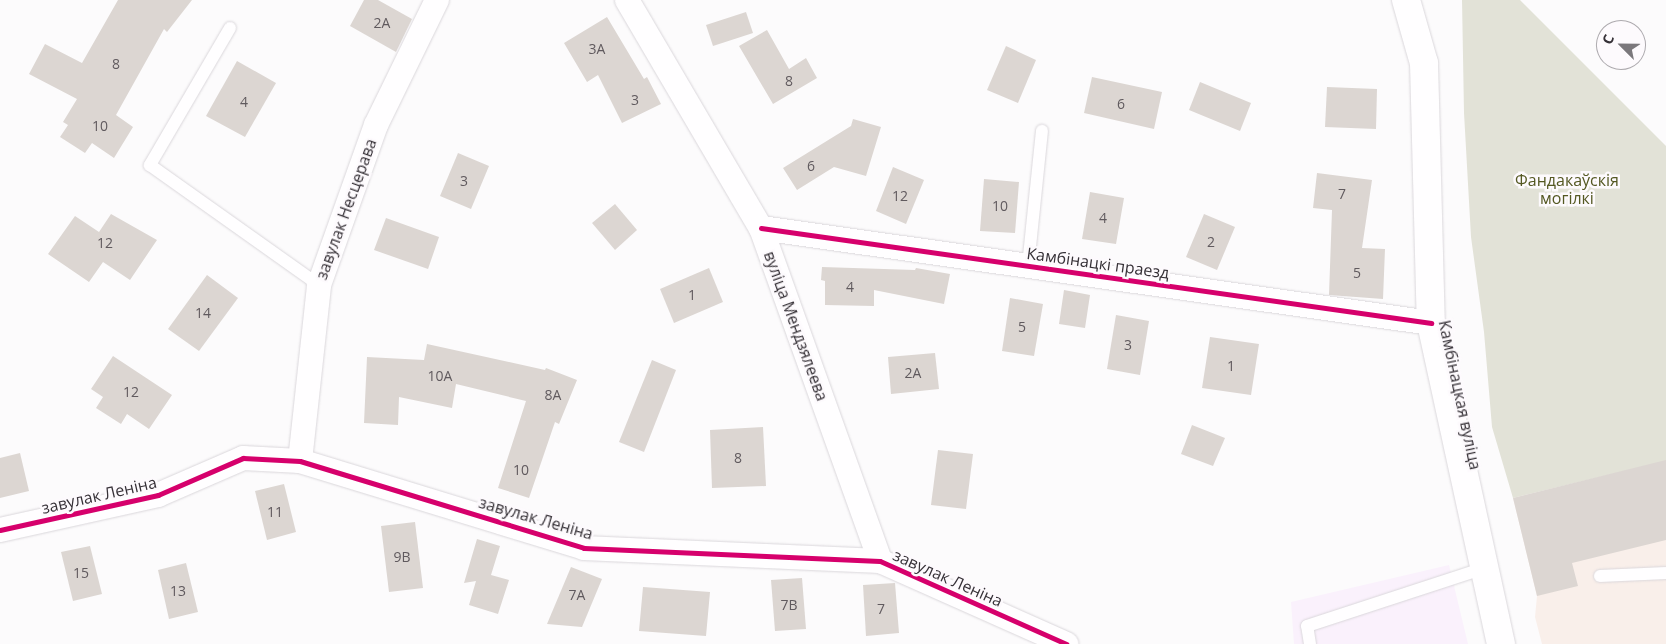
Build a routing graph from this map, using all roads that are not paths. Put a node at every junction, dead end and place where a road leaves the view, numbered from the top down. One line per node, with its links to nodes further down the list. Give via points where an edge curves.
1 (437, 0): 8 (street, завулак Несцерава, via 376,125)
2 (627, 0): 6 (street, вуліца Мендзялеева)
3 (1406, 0): 9 (street, Камбінацкая вуліца, via 1424,63)
4 (230, 28): 8 (lane, via 150,165)
5 (1042, 130): 7 (lane)
6 (762, 228): 7 (street, Камбінацкі праезд); 12 (street, вуліца Мендзялеева)
7 (1028, 266): 9 (street, Камбінацкі праезд)
8 (319, 285): 10 (street, завулак Несцерава)
9 (1431, 324): 13 (street, Камбінацкая вуліца)
10 (300, 461): 11 (street, завулак Леніна, via 243,458 158,495); 12 (street, завулак Леніна, via 584,548)
11 (0, 530)
12 (880, 561): 16 (street, завулак Леніна)
13 (1484, 568): 17 (lane, via 1308,626); 18 (street, Камбінацкая вуліца)
14 (1666, 573): 15 (lane)
15 (1600, 576)
16 (1066, 644)
17 (1310, 644)
18 (1501, 644)

